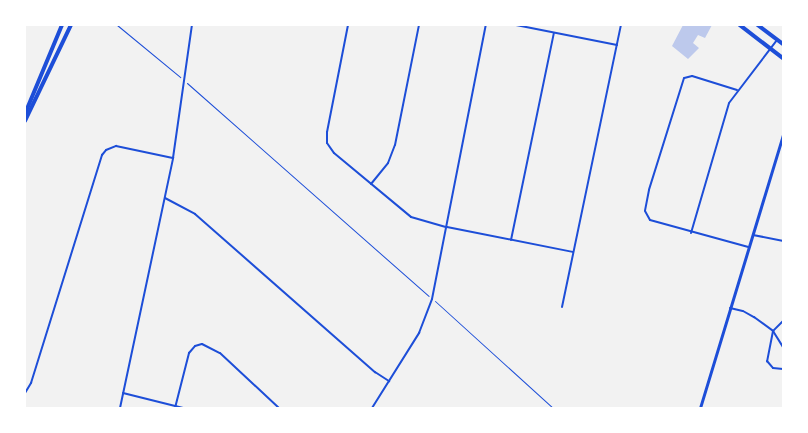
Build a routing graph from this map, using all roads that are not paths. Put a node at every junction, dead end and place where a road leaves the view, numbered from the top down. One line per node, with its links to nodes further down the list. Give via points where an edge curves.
1 (62, 25): 18 (main road)
2 (71, 25): 19 (main road)
3 (192, 25): 21 (street)
4 (348, 25): 22 (street, via 327,143 334,153)
5 (420, 25): 22 (street, via 395,145 388,163)
6 (486, 25): 24 (street)
7 (516, 25): 11 (street)
8 (621, 25): 14 (street)
9 (740, 25): 15 (main road)
10 (758, 25): 12 (main road)
11 (554, 33): 14 (street); 27 (street)
12 (777, 40): 13 (main road); 15 (street)
13 (783, 44)
14 (617, 45): 30 (street)
15 (771, 48): 16 (main road); 17 (street)
16 (783, 58)
17 (737, 90): 25 (street, via 729,103); 25 (street, via 692,76 684,78 649,190 645,211 650,220)
18 (25, 114)
19 (25, 121)
20 (783, 135): 26 (street)
21 (173, 158): 23 (street); 38 (street, via 116,146 106,150 102,155 31,383)
22 (371, 184): 24 (street, via 411,217)
23 (164, 198): 37 (street, via 195,214 375,372); 39 (street)
24 (447, 227): 27 (street); 37 (street, via 432,299 419,332)
25 (691, 233): 29 (street)
26 (752, 235): 28 (street); 29 (street)
27 (511, 240): 30 (street)
28 (783, 241)
29 (748, 247): 32 (street)
30 (573, 252): 31 (street)
31 (562, 307)
32 (730, 308): 34 (street, via 743,311); 45 (street)
33 (783, 321): 34 (street)
34 (772, 331): 35 (street); 36 (street, via 768,362 773,368)
35 (783, 347)
36 (783, 369)
37 (389, 381): 44 (street)
38 (25, 393)
39 (123, 394): 40 (street); 41 (street)
40 (175, 407): 42 (street); 43 (street, via 189,353 194,346 202,344 220,353)
41 (120, 408)
42 (183, 408)
43 (279, 408)
44 (372, 408)
45 (700, 408)

